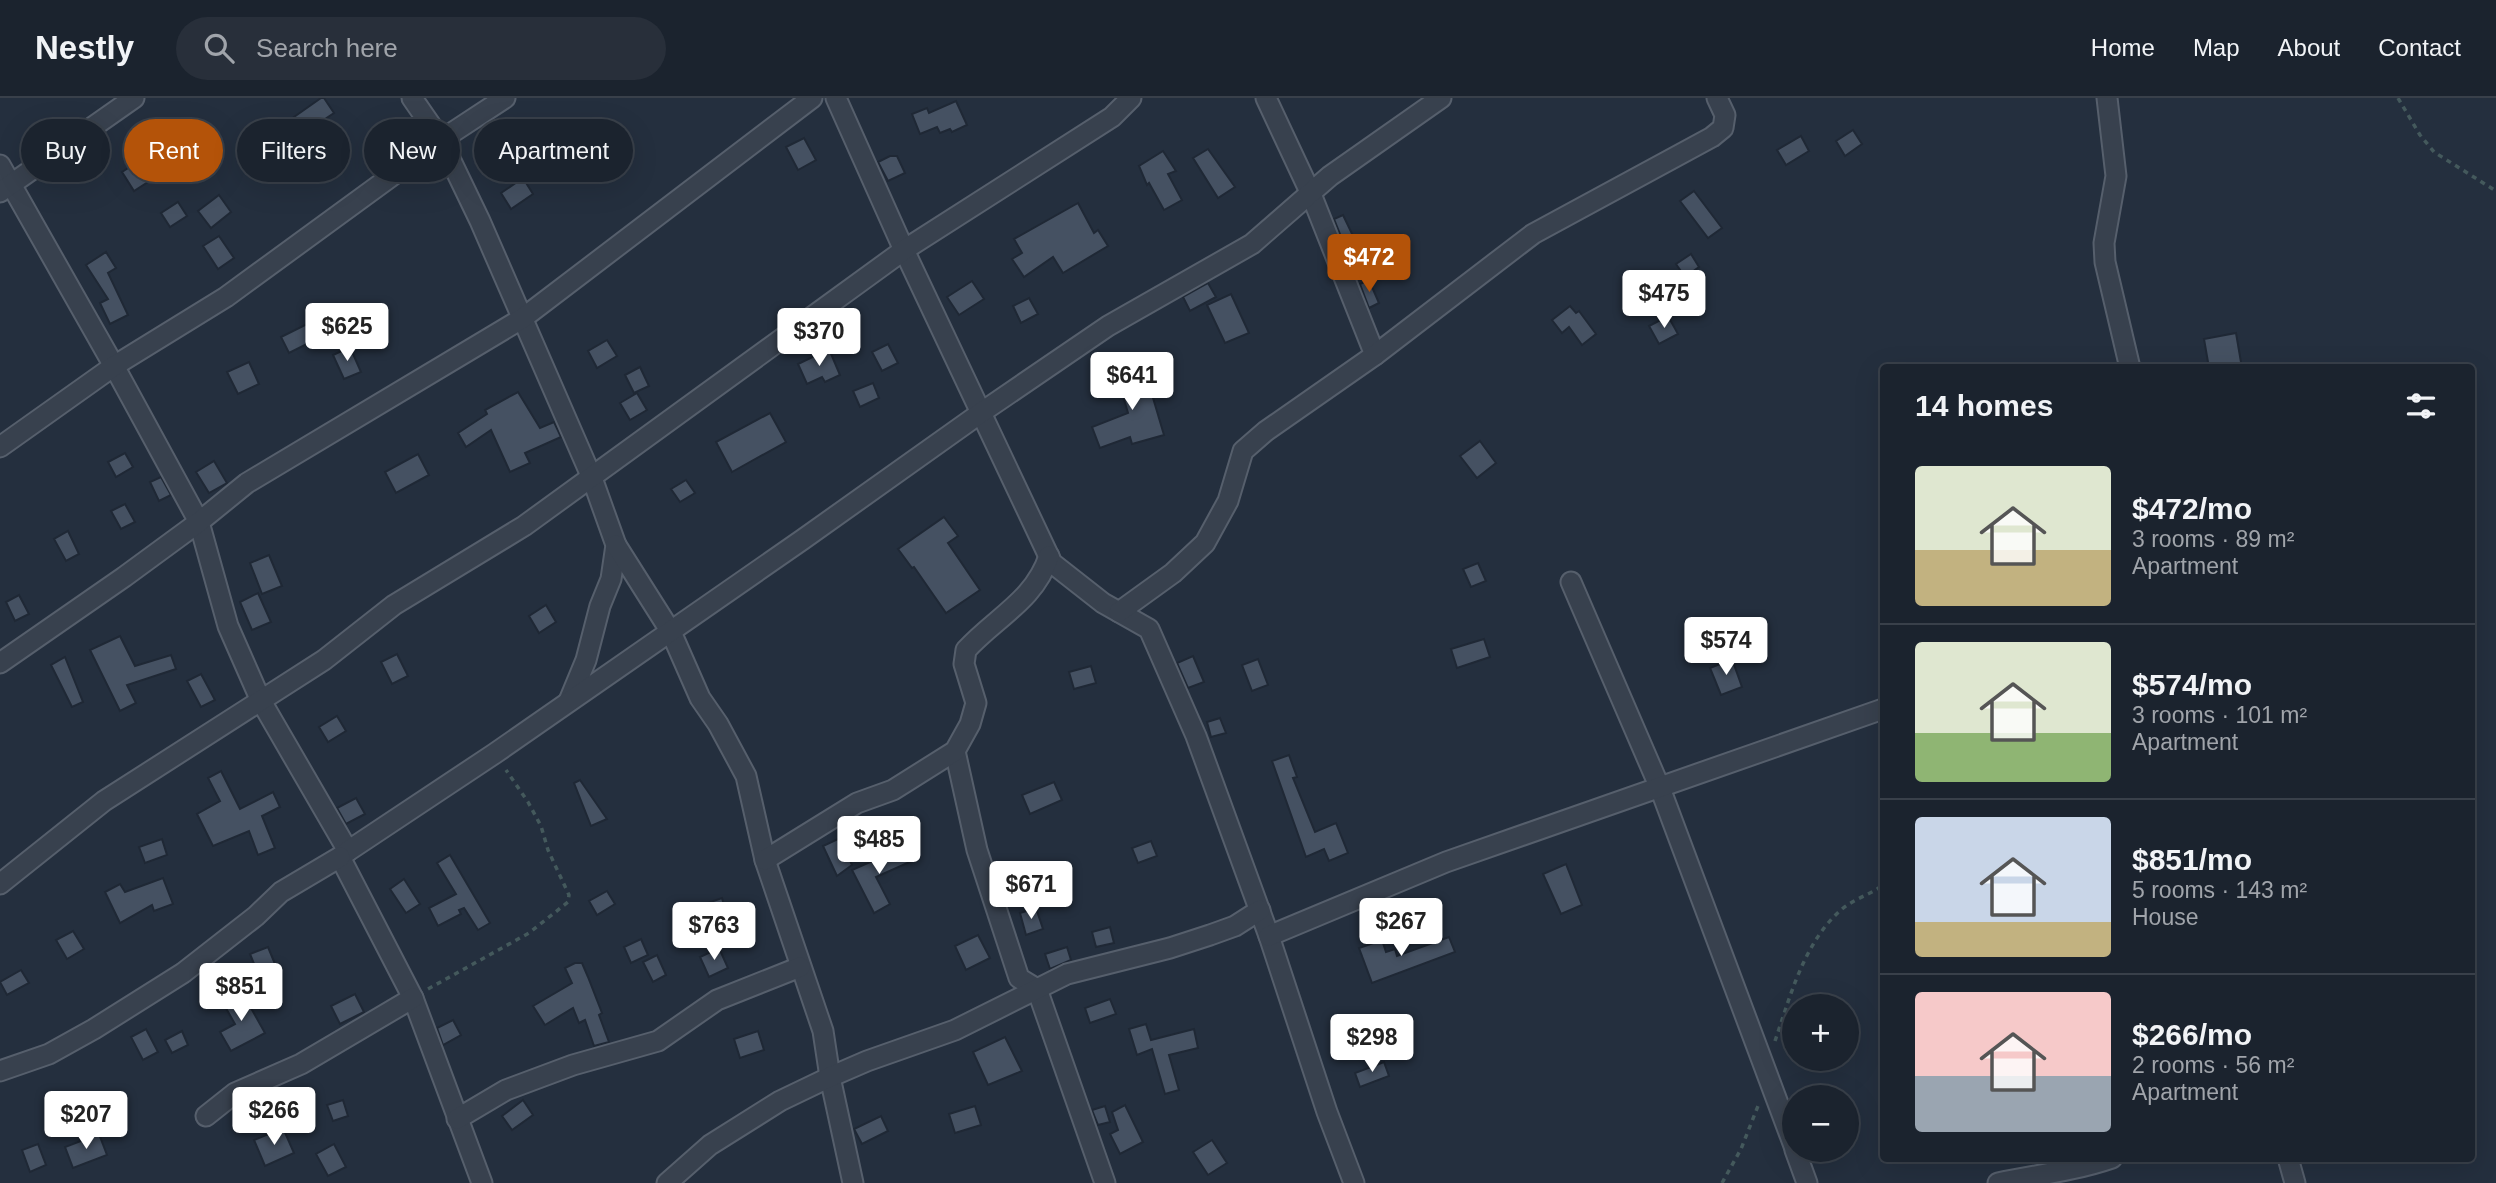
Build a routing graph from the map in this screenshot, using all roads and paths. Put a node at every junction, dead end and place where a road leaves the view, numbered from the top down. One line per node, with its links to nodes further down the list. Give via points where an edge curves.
1 (134, 98): 17 (street)
2 (412, 98): 12 (street)
3 (505, 98): 13 (street)
4 (812, 98): 21 (street)
5 (836, 98): 20 (street)
6 (1131, 98): 20 (street, via 1112,117)
7 (1266, 98): 19 (street)
8 (1441, 98): 19 (street)
9 (1717, 98): 22 (street, via 1725,116 1723,128 1712,137 1533,234)
10 (2107, 98): 23 (street, via 2116,176 2105,262)
11 (2398, 98): 18 (path, via 2434,152)
12 (426, 119)
13 (460, 128)
14 (0, 165): 17 (street)
15 (460, 181): 21 (street)
16 (383, 182): 24 (street, via 226,297)
17 (6, 188): 24 (street)
18 (2496, 191)
19 (1311, 194): 22 (street); 25 (street, via 1252,244 1108,326)
20 (904, 250): 25 (street); 27 (street)
21 (523, 318): 27 (street); 28 (street, via 247,483)
22 (1375, 355): 32 (street, via 1243,451 1228,501 1205,542 1173,573)
23 (2129, 364)
24 (114, 366): 26 (street); 28 (street)
25 (982, 412): 30 (street); 33 (street)
26 (0, 447)
27 (592, 478): 29 (street); 35 (street, via 524,526 394,605 324,660)
28 (199, 522): 34 (street); 35 (street, via 228,626)
29 (616, 545): 33 (street); 36 (street, via 611,579)
30 (1049, 556): 32 (street, via 1083,589); 38 (street, via 1032,590 966,650 964,664 976,703)
31 (1571, 582): 40 (street)
32 (1119, 612): 45 (street, via 1149,629 1196,736)
33 (671, 632): 36 (street); 42 (street, via 700,698 746,776)
34 (0, 663)
35 (261, 701): 41 (street); 43 (street, via 104,801)
36 (569, 701): 39 (street)
37 (1880, 710): 40 (street)
38 (955, 751): 42 (street, via 893,790 857,803); 48 (street, via 977,850 1019,978)
39 (494, 754): 41 (street); 49 (path, via 541,827 568,902 529,933)
40 (1660, 788): 46 (street, via 1447,862); 51 (street)
41 (344, 854): 49 (street); 50 (street, via 281,892 183,973 49,1054)
42 (765, 860): 47 (street)
43 (0, 884)
44 (1880, 887): 51 (path, via 1842,909 1820,935 1792,988)
45 (1260, 910): 46 (street); 48 (street, via 1210,935 1067,974)
46 (1269, 936): 64 (street)
47 (800, 967): 52 (street, via 823,1031); 55 (street, via 717,1000 658,1041 517,1086)
48 (1037, 989): 52 (street, via 955,1030); 63 (street)
49 (414, 998): 54 (street, via 301,1064 235,1093); 55 (street)
50 (0, 1071)
51 (1767, 1074): 53 (street); 65 (path, via 1741,1149)
52 (830, 1077): 61 (street, via 710,1144); 62 (street)
53 (1782, 1115)
54 (206, 1116)
55 (457, 1119): 60 (street)
56 (1799, 1162): 66 (street)
57 (2099, 1162): 59 (street, via 2069,1171)
58 (2289, 1162): 68 (street)
59 (2048, 1165): 67 (street)
60 (482, 1183)
61 (667, 1183)
62 (853, 1183)
63 (1105, 1183)
64 (1354, 1183)
65 (1722, 1183)
66 (1807, 1183)
67 (1998, 1183)
68 (2295, 1183)

